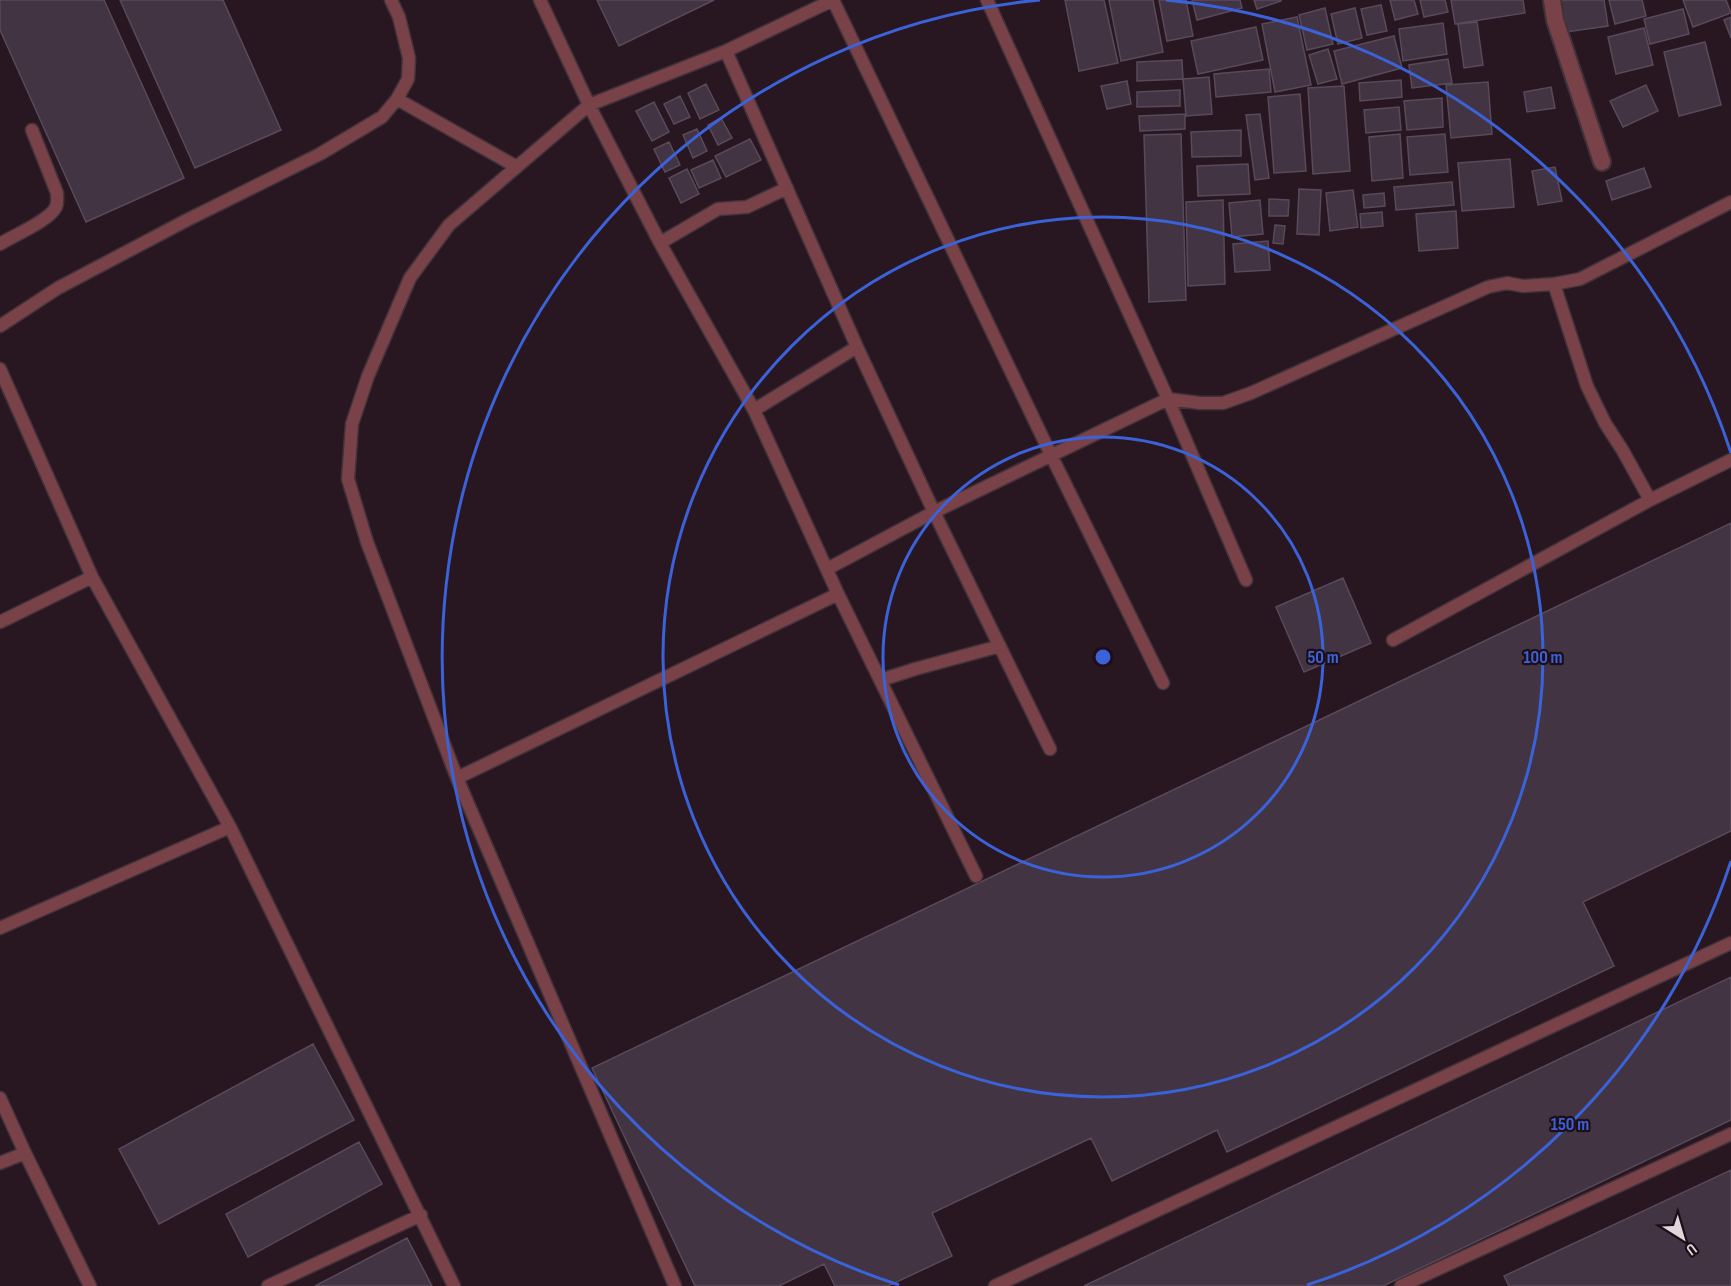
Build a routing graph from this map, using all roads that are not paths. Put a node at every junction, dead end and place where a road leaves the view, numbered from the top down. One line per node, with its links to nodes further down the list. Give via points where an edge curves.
1 (391, 0): 7 (lane, via 409,58 408,79)
2 (540, 0): 8 (lane)
3 (833, 0): 6 (lane); 22 (lane)
4 (987, 0): 20 (lane)
5 (1552, 0): 10 (street, via 1555,20)
6 (726, 51): 8 (lane); 12 (lane)
7 (397, 99): 11 (lane); 17 (lane, via 382,117 320,154 58,288)
8 (589, 105): 11 (lane); 15 (lane)
9 (32, 130): 14 (lane, via 58,202 49,216)
10 (1602, 162)
11 (518, 167): 36 (lane, via 449,225 410,278 351,424 348,479 367,542)
12 (787, 188): 15 (lane, via 747,207 718,209); 18 (lane)
13 (1730, 203): 16 (lane, via 1594,273)
14 (0, 243)
15 (660, 243): 21 (lane)
16 (1554, 284): 20 (lane, via 1488,286 1223,403); 24 (lane, via 1587,386)
17 (0, 326)
18 (857, 347): 21 (lane); 25 (lane)
19 (0, 369): 27 (lane)
20 (1168, 399): 22 (lane); 28 (lane)
21 (754, 410): 26 (lane)
22 (1051, 455): 25 (lane); 34 (lane)
23 (1731, 460): 24 (lane)
24 (1650, 500): 31 (lane)
25 (934, 512): 26 (lane); 32 (lane)
26 (827, 569): 29 (lane)
27 (92, 577): 30 (lane); 37 (lane)
28 (1246, 580)
29 (838, 594): 33 (lane); 36 (lane)
30 (0, 621)
31 (1393, 640)
32 (1000, 646): 33 (lane); 35 (lane)
33 (881, 681): 38 (lane)
34 (1163, 683)
35 (1050, 749)
36 (458, 778): 49 (lane)
37 (230, 827): 39 (lane); 45 (lane)
38 (976, 876)
39 (0, 928)
40 (1731, 944): 50 (lane)
41 (0, 1098): 43 (lane)
42 (1731, 1134): 51 (lane)
43 (24, 1153): 44 (lane); 46 (lane)
44 (0, 1163)
45 (421, 1215): 47 (lane); 48 (lane)
46 (90, 1286)
47 (268, 1286)
48 (454, 1286)
49 (675, 1286)
50 (995, 1286)
51 (1401, 1286)

